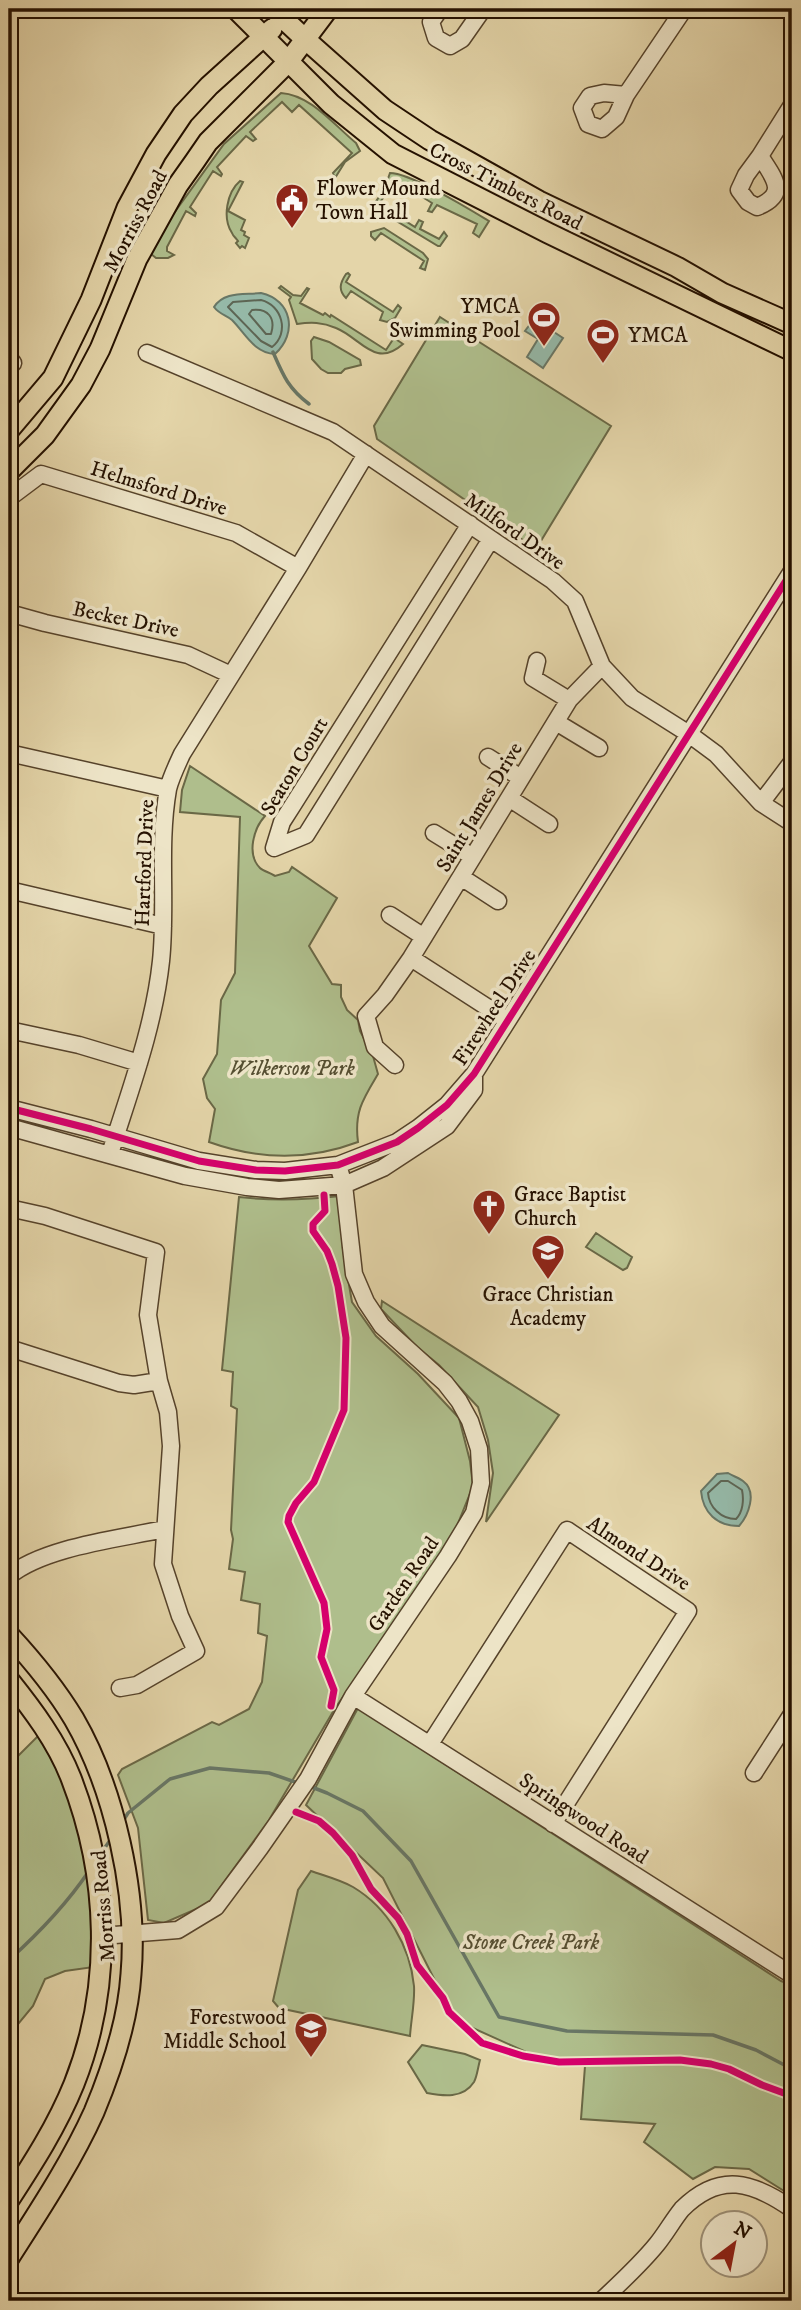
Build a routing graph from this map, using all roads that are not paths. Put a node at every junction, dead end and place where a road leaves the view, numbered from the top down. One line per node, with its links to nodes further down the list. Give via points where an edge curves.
1 (236, 9): 7 (main road, Cross Timbers Road)
2 (328, 9): 8 (main road, Morriss Road)
3 (440, 9): 4 (street, via 431,22 436,38 450,46 462,39)
4 (483, 9)
5 (684, 9): 10 (street)
6 (281, 12): 7 (main road, Morriss Road); 8 (main road, Cross Timbers Road)
7 (264, 37): 9 (main road, Cross Timbers Road); 19 (main road, Morriss Road, via 202,93 156,154 127,208 91,300 53,378)
8 (305, 39): 9 (main road, Morriss Road); 13 (main road, Cross Timbers Road, via 385,110 430,140)
9 (288, 62): 14 (main road, Cross Timbers Road, via 393,154); 21 (main road, Morriss Road, via 195,160 136,259 81,385 45,435)
10 (626, 95)
11 (792, 104): 12 (street)
12 (760, 156)
13 (571, 215): 14 (main road); 16 (main road, Cross Timbers Road)
14 (560, 239): 15 (main road, Cross Timbers Road)
15 (718, 316): 16 (main road, via 718,307 724,305); 17 (main road, Cross Timbers Road)
16 (785, 321)
17 (792, 351)
18 (147, 353): 20 (street, Milford Drive, via 334,432)
19 (9, 430)
20 (366, 454): 23 (street, Milford Drive); 25 (street, Hartford Drive)
21 (9, 471)
22 (9, 498): 25 (street, Helmsford Drive, via 41,474 236,533)
23 (470, 524): 24 (street, Milford Drive); 31 (street, Seaton Court)
24 (491, 539): 29 (street, Milford Drive, via 575,601); 32 (street, Seaton Court)
25 (298, 568): 30 (street, Hartford Drive)
26 (792, 570): 35 (street, Firewheel Drive)
27 (9, 613): 30 (street, Becket Drive, via 188,654)
28 (537, 661): 33 (street, via 533,678)
29 (602, 666): 33 (street, Saint James Drive); 35 (street, Milford Drive, via 632,698)
30 (231, 675): 41 (street, Hartford Drive, via 182,754)
31 (370, 682): 32 (street); 32 (street, Seaton Court, via 282,822 274,848 306,835)
32 (393, 696)
33 (569, 700): 34 (street, Saint James Drive)
34 (556, 722): 36 (street); 40 (street, Saint James Drive)
35 (689, 734): 43 (street, Milford Drive, via 716,754); 55 (street, Firewheel Drive)
36 (598, 748)
37 (9, 752): 41 (street)
38 (488, 757): 40 (street)
39 (792, 762): 43 (street)
40 (521, 778): 42 (street, Saint James Drive)
41 (168, 789): 52 (street, Hartford Drive)
42 (509, 798): 45 (street); 47 (street, Saint James Drive)
43 (761, 803): 44 (street, Milford Drive)
44 (792, 823)
45 (549, 824)
46 (434, 833): 47 (street)
47 (473, 857): 48 (street, Saint James Drive)
48 (461, 877): 50 (street); 53 (street, Saint James Drive)
49 (9, 890): 52 (street)
50 (498, 901)
51 (390, 915): 53 (street)
52 (163, 926): 57 (street, Hartford Drive, via 158,987)
53 (424, 937): 54 (street, Saint James Drive)
54 (411, 958): 55 (street); 58 (street, Saint James Drive, via 366,1016 375,1047)
55 (507, 1020): 59 (street, Firewheel Drive)
56 (9, 1030): 57 (street)
57 (139, 1063): 62 (street, Hartford Drive)
58 (395, 1065)
59 (474, 1074): 64 (street, Firewheel Drive, via 418,1128 397,1142); 65 (street, Firewheel Drive, via 474,1090 447,1126 383,1168)
60 (9, 1108): 62 (street, Firewheel Drive)
61 (9, 1127): 63 (street, Firewheel Drive)
62 (116, 1136): 63 (street, Hartford Drive); 64 (street, Firewheel Drive, via 200,1161 256,1170)
63 (110, 1154): 65 (street, Firewheel Drive, via 185,1176 247,1187 279,1190)
64 (338, 1165): 65 (street, Garden Road)
65 (344, 1185): 74 (street, Garden Road, via 354,1274 366,1302 382,1326 445,1382 459,1401 479,1449 481,1483 474,1513 461,1535)
66 (9, 1208): 68 (street, via 156,1252 148,1315)
67 (10, 1352): 68 (street, via 104,1380 134,1385)
68 (159, 1381): 69 (street, via 171,1446)
69 (164, 1529): 70 (street, via 55,1552 22,1565); 73 (street, via 163,1564 196,1651 137,1685)
70 (9, 1576)
71 (9, 1635): 79 (main road, Morriss Road, via 73,1717 88,1746 121,1842)
72 (9, 1680): 80 (main road, Morriss Road, via 45,1728 71,1777 89,1834)
73 (120, 1688)
74 (353, 1696): 76 (street, Springwood Road); 79 (street, Garden Road, via 308,1779 216,1907 178,1930)
75 (792, 1714): 77 (street)
76 (430, 1744): 78 (street, Springwood Road); 78 (street, Almond Drive, via 567,1530 688,1611)
77 (754, 1773)
78 (553, 1824): 81 (street, Springwood Road)
79 (132, 1934): 80 (street, Garden Road); 84 (main road, Morriss Road, via 123,2022 97,2104)
80 (102, 1936): 82 (main road, Morriss Road, via 94,2020 74,2084 42,2149)
81 (792, 1975)
82 (9, 2200)
83 (792, 2208): 86 (street, via 757,2187 708,2190 681,2210 657,2244)
84 (9, 2258)
85 (792, 2296): 87 (street)
86 (601, 2301)
87 (789, 2301)

